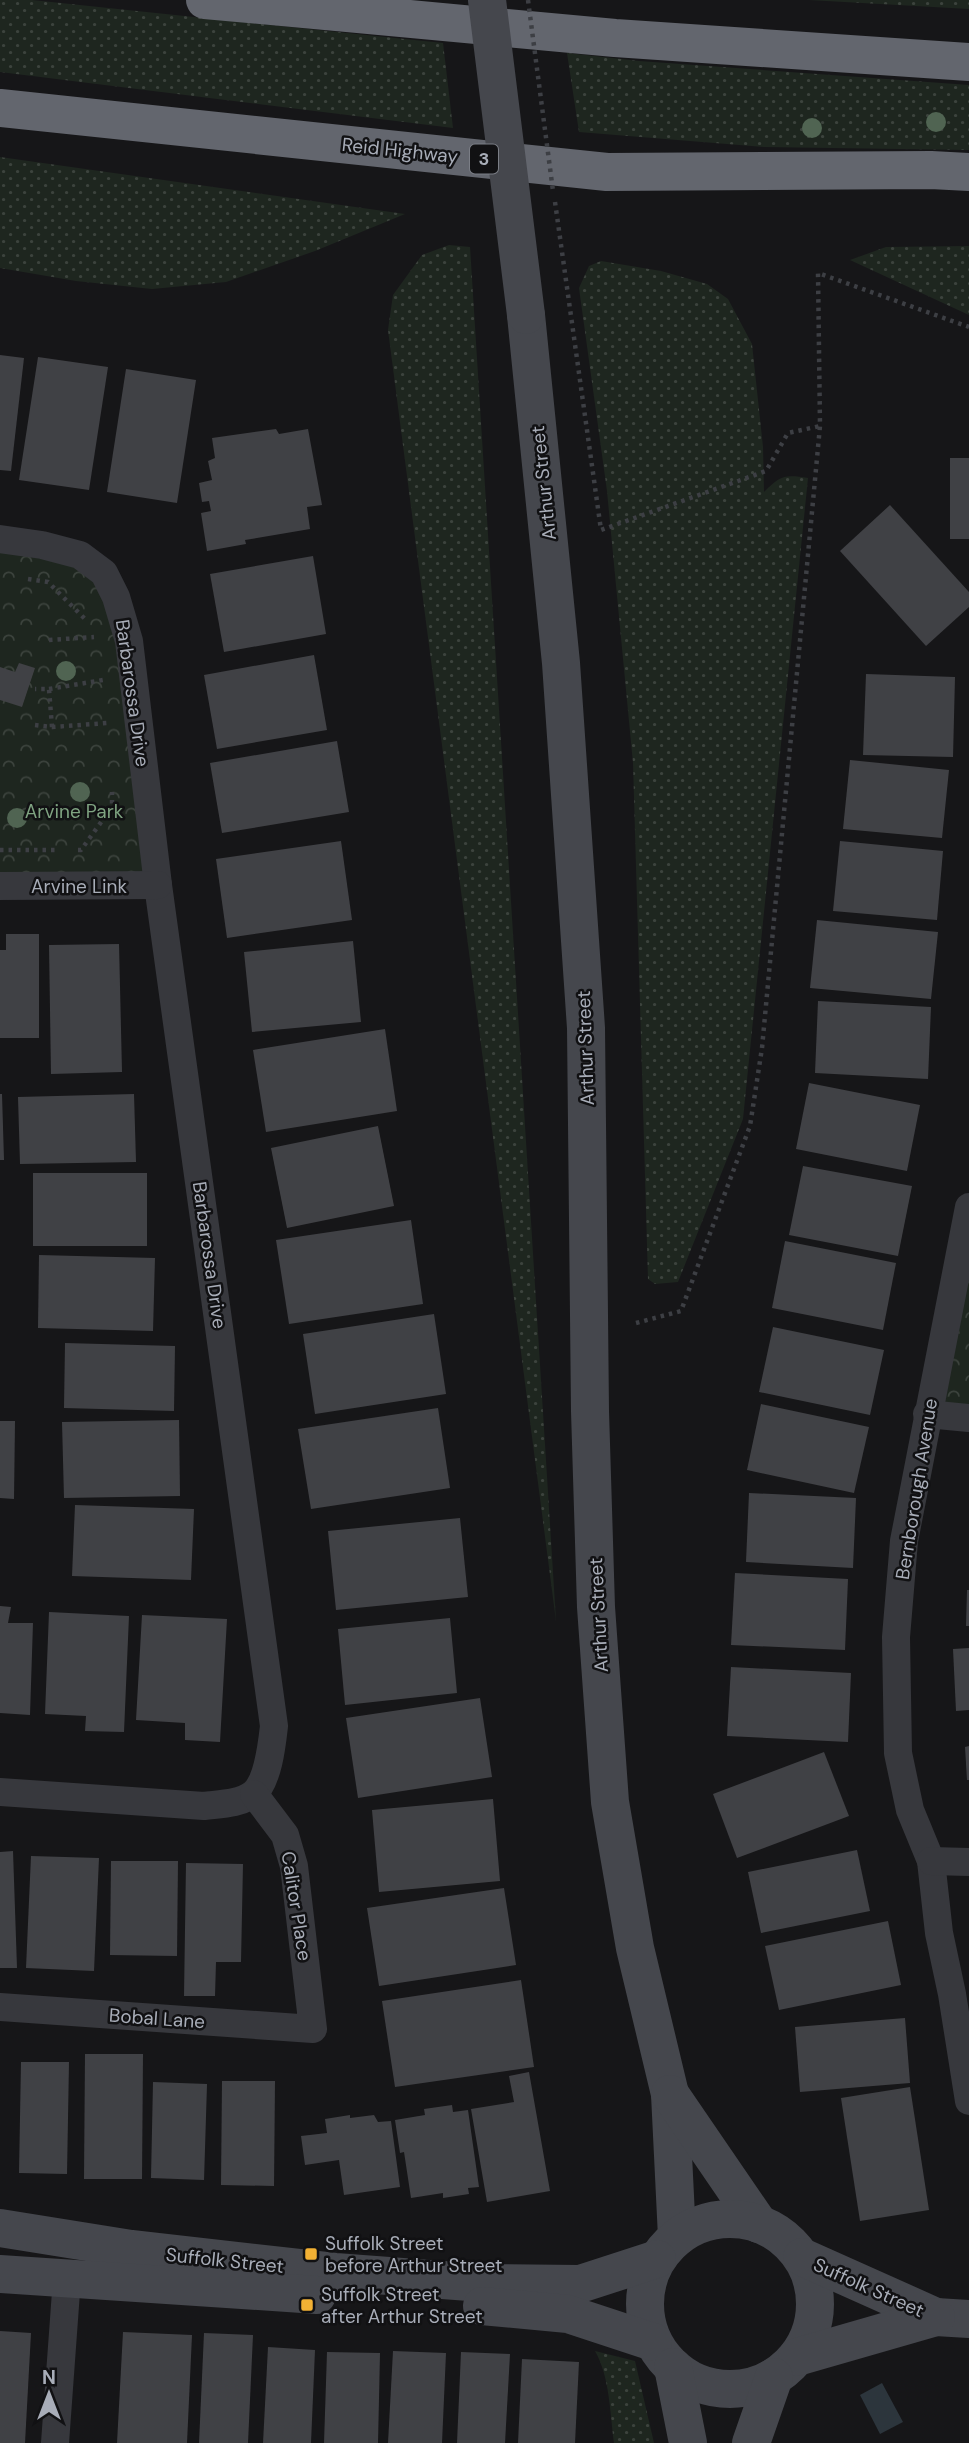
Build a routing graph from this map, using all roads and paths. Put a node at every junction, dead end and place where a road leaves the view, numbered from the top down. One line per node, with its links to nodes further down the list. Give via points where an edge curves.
1 (205, 0): 4 (highway, via 601,37)
2 (487, 0): 38 (street, Arthur Street, bridge, via 526,315 561,663 586,1028 590,1425 596,1607 610,1802 635,1948)
3 (528, 0): 8 (path, bridge, via 601,530 766,471 788,433)
4 (969, 62)
5 (0, 108): 6 (highway, Reid Highway / 3, via 607,172)
6 (969, 172)
7 (969, 327): 8 (path, via 818,273)
8 (820, 426): 29 (path, via 762,1048 750,1126 681,1311)
9 (0, 539): 26 (street, Barbarossa Drive, via 80,555 104,573 116,597 129,641)
10 (24, 578): 11 (path, via 48,582 86,620)
11 (94, 637): 12 (path); 13 (path)
12 (49, 640)
13 (96, 648)
14 (102, 670): 15 (path)
15 (104, 680): 17 (path); 18 (path)
16 (35, 689): 17 (path)
17 (49, 689): 22 (path)
18 (105, 691)
19 (108, 712): 20 (path)
20 (109, 722): 22 (path); 23 (path)
21 (35, 725): 22 (path)
22 (52, 727)
23 (109, 735)
24 (111, 783): 25 (path, via 112,807 81,850)
25 (0, 850)
26 (158, 885): 27 (street, Arvine Link); 33 (street, Barbarossa Drive, via 274,1726 271,1753)
27 (0, 886)
28 (969, 1207): 30 (street, Bernborough Avenue)
29 (636, 1322)
30 (927, 1413): 31 (street); 34 (street, Bernborough Avenue, via 904,1541 896,1637 898,1753 910,1810)
31 (969, 1418)
32 (0, 1793): 33 (street, via 204,1806)
33 (254, 1794): 37 (street, Calitor Place, via 285,1835 295,1866)
34 (931, 1861): 35 (street); 39 (street, Bernborough Avenue)
35 (969, 1862)
36 (0, 2007): 37 (street, Bobal Lane)
37 (313, 2029)
38 (670, 2094): 40 (street, Arthur Street); 42 (street, Arthur Street)
39 (969, 2101)
40 (759, 2224): 42 (street, via 716,2219 695,2226); 43 (street, via 782,2237)
41 (0, 2228): 42 (street, Suffolk Street, via 172,2254 483,2283 580,2284)
42 (667, 2248): 47 (street, via 645,2291 647,2326)
43 (802, 2257): 46 (street, Suffolk Street); 48 (street, via 811,2276 815,2318 809,2338)
44 (0, 2274): 45 (street, Suffolk Street)
45 (67, 2278): 47 (street, Suffolk Street, via 568,2314); 49 (street)
46 (953, 2318): 48 (street, Suffolk Street)
47 (663, 2355): 48 (street, via 687,2378 722,2389 758,2385); 50 (street)
48 (786, 2367): 51 (street)
49 (55, 2443)
50 (688, 2443)
51 (751, 2443)

